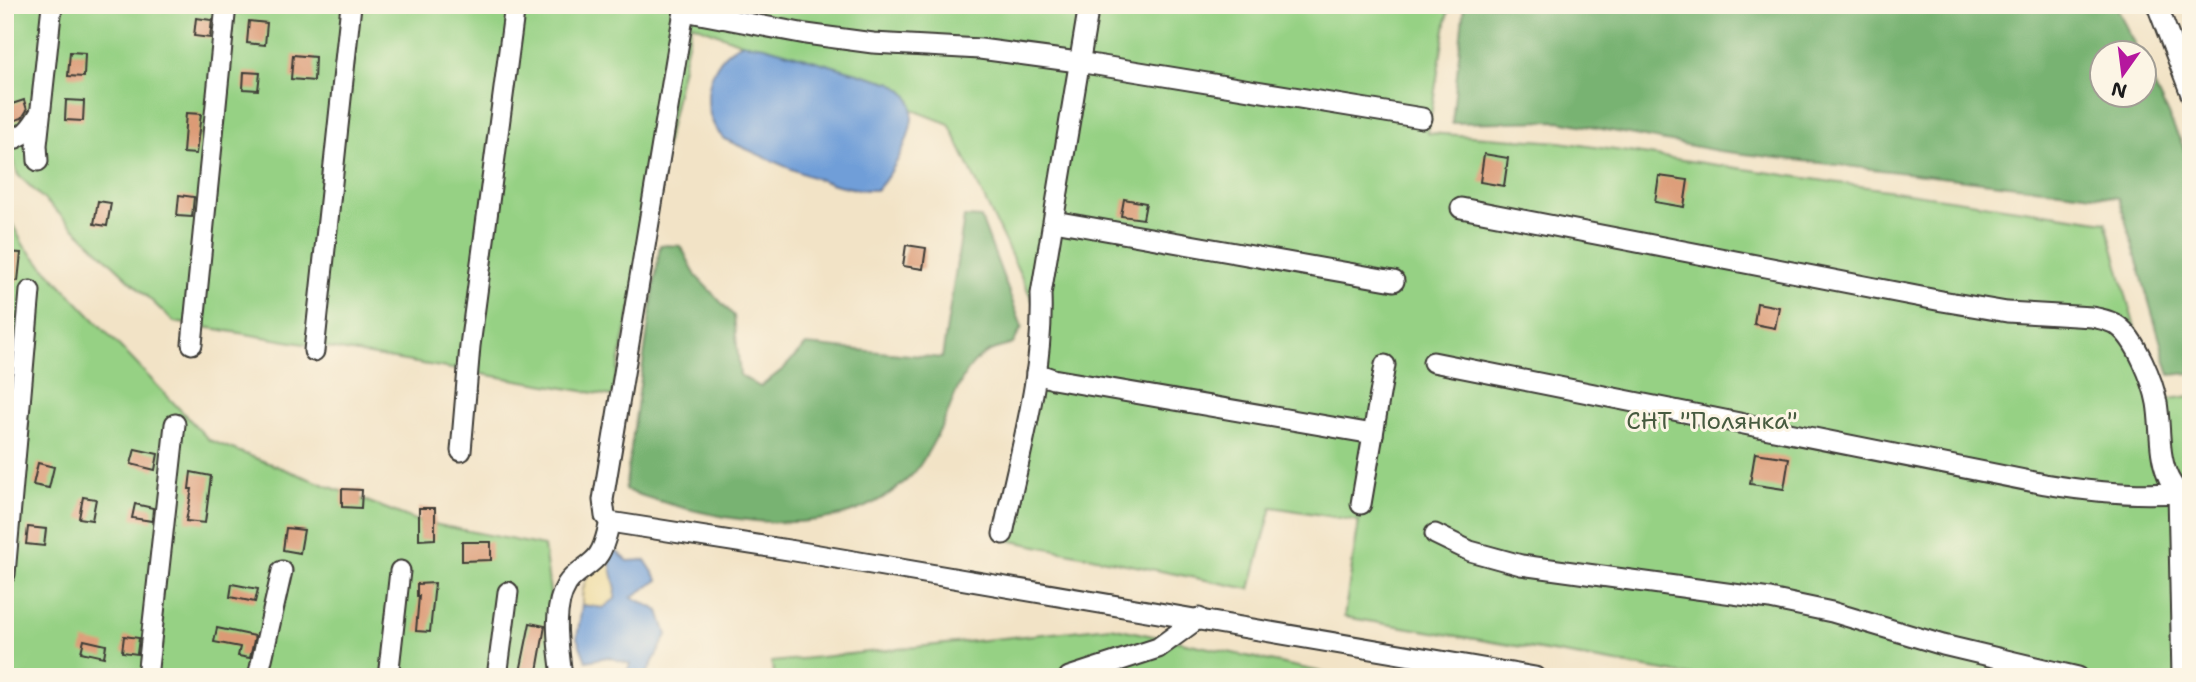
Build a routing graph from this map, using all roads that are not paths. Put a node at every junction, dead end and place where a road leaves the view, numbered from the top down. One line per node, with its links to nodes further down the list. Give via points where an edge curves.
1 (52, 5): 10 (street)
2 (226, 5): 18 (street)
3 (351, 5): 19 (street)
4 (514, 5): 25 (street, via 470,346)
5 (1089, 5): 8 (street)
6 (2157, 5): 9 (street)
7 (684, 8): 8 (street, via 806,34); 28 (street, via 603,500)
8 (1078, 62): 11 (street); 15 (street)
9 (2191, 94)
10 (41, 112): 12 (street, via 31,130); 13 (street)
11 (1422, 118)
12 (5, 140)
13 (38, 161)
14 (1461, 208): 26 (street, via 1942,301 2007,312 2105,319 2131,340 2147,372 2156,401 2163,461 2168,476)
15 (1054, 221): 16 (street); 22 (street, via 1041,294)
16 (1394, 281)
17 (30, 291): 33 (street)
18 (192, 344)
19 (314, 351)
20 (1433, 362): 26 (street, via 2058,486 2116,493)
21 (1385, 365): 24 (street)
22 (1036, 373): 24 (street); 29 (street)
23 (175, 424): 36 (street)
24 (1373, 434): 27 (street)
25 (461, 452)
26 (2185, 492): 44 (street)
27 (1361, 504)
28 (610, 522): 35 (street); 40 (street, via 600,553 567,583 561,598)
29 (1003, 534)
30 (1434, 534): 43 (street, via 1470,551 1521,565 1832,612 1943,645)
31 (282, 571): 37 (street)
32 (400, 571): 38 (street)
33 (5, 574)
34 (508, 592): 39 (street)
35 (1199, 618): 41 (street, via 1158,648); 42 (street)
36 (147, 677)
37 (258, 677)
38 (388, 677)
39 (497, 677)
40 (562, 677)
41 (1069, 677)
42 (1535, 677)
43 (2078, 677)
44 (2182, 677)

